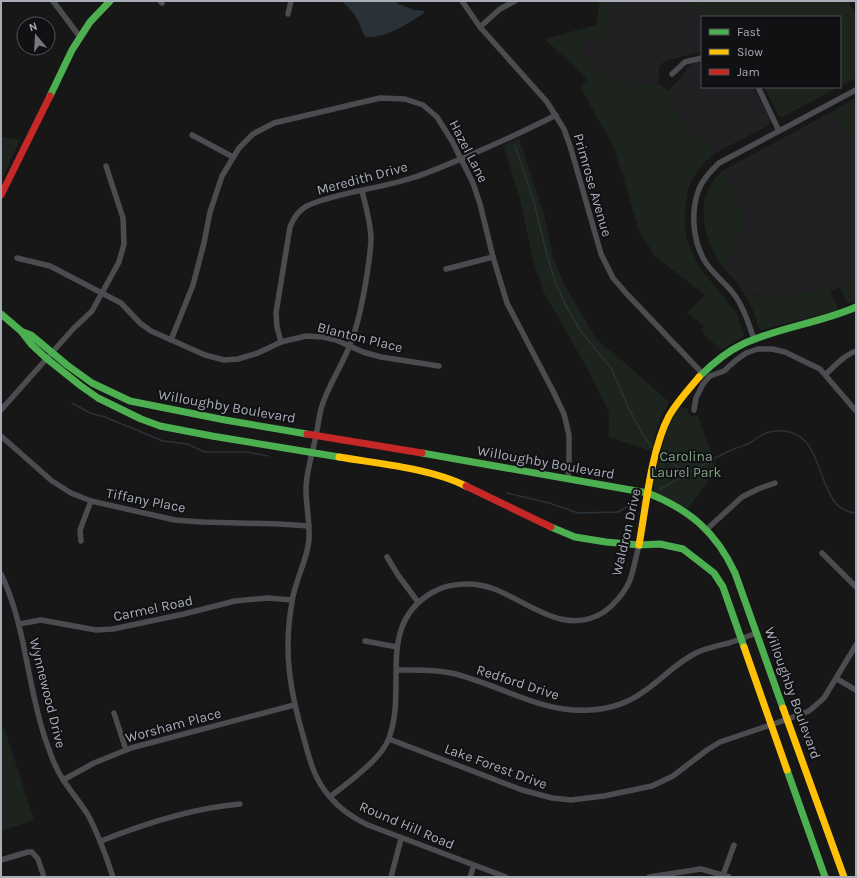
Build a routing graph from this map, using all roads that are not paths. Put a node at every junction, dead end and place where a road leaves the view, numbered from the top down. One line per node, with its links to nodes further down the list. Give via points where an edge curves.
1 (53, 1): 8 (street)
2 (110, 1): 8 (street)
3 (291, 1): 6 (street)
4 (462, 1): 7 (street, Primrose Avenue)
5 (515, 1): 7 (street, via 500,9)
6 (288, 14)
7 (480, 27): 13 (street, Primrose Avenue)
8 (80, 37): 20 (street)
9 (701, 58): 10 (street, via 685,62)
10 (672, 74)
11 (758, 88): 14 (street)
12 (856, 90): 14 (street)
13 (556, 115): 17 (street, Meredith Drive); 36 (street, Primrose Avenue, via 564,128 598,247 606,265 626,293)
14 (779, 131): 28 (street, via 719,163 706,177 695,204 694,227 701,253 716,276 735,296 744,311)
15 (192, 134): 16 (street)
16 (233, 157): 17 (street, Hazel Lane, via 253,134 274,123 386,98 405,99 423,105 437,117); 29 (street, Hazel Lane, via 222,176 210,212 193,285)
17 (461, 159): 19 (street, Meredith Drive, via 414,178); 21 (street, Hazel Lane, via 480,204)
18 (106, 166): 24 (street, via 123,218 124,244 119,262)
19 (362, 191): 30 (street, Meredith Drive, via 308,205 294,217 290,227 276,313); 31 (street, Round Hill Road, via 371,238 369,264 357,326)
20 (1, 195)
21 (493, 257): 23 (street); 44 (street, Hazel Lane, via 507,302 564,414 569,435)
22 (17, 258): 24 (street, Blanton Place, via 50,266)
23 (446, 270)
24 (102, 294): 29 (street, Blanton Place, via 121,303 151,331); 33 (street, via 92,311)
25 (856, 307): 28 (street, Waldron Drive, via 840,315)
26 (1, 314): 27 (street, Willoughby Boulevard)
27 (21, 331): 33 (street, Willoughby Boulevard, via 31,335); 34 (street, Willoughby Boulevard)
28 (754, 339): 36 (street, Waldron Drive, via 725,354)
29 (171, 340): 30 (street, Blanton Place, via 224,360 258,353)
30 (281, 342): 31 (street, Blanton Place, via 306,336 323,337)
31 (350, 346): 35 (street, Blanton Place, via 381,357); 41 (street, Round Hill Road, via 326,394)
32 (856, 351): 37 (street)
33 (52, 353): 34 (street); 41 (street, Willoughby Boulevard, via 92,383 130,400)
34 (46, 358): 38 (street); 43 (street, Willoughby Boulevard, via 98,398 160,426)
35 (439, 366)
36 (702, 373): 46 (street, Waldron Drive, via 667,420)
37 (826, 374): 39 (street, via 786,352 758,349 746,353 724,370 710,376 696,398); 40 (street)
38 (1, 410)
39 (694, 410)
40 (856, 411)
41 (316, 435): 43 (street, Round Hill Road); 44 (street, Willoughby Boulevard)
42 (1, 436): 47 (street, Tiffany Place, via 52,481 71,494)
43 (312, 453): 48 (street, Round Hill Road, via 306,488); 51 (street, Willoughby Boulevard, via 441,476 575,537)
44 (568, 478): 46 (street, Willoughby Boulevard)
45 (775, 483): 49 (street, via 742,497)
46 (648, 493): 49 (street, Willoughby Boulevard, via 686,512); 51 (street, Waldron Drive)
47 (91, 501): 48 (street, Tiffany Place, via 175,520); 50 (street, via 80,530)
48 (309, 526): 56 (street, Round Hill Road, via 305,558)
49 (706, 530): 59 (street, Willoughby Boulevard, via 732,567)
50 (81, 541)
51 (639, 544): 57 (street, Waldron Drive, via 630,580 621,595 601,614 587,619 561,620 494,589 470,584 451,585 433,591); 60 (street, Willoughby Boulevard, via 660,544 683,549 714,573 723,586)
52 (822, 553): 55 (street)
53 (387, 557): 57 (street)
54 (1, 574): 58 (street, Wynnewood Drive, via 10,592)
55 (856, 587)
56 (292, 600): 58 (street, Carmel Road, via 268,598 235,601 113,629 96,630 41,620); 67 (street, Round Hill Road, via 287,655)
57 (418, 602): 63 (street, Waldron Drive, via 399,632)
58 (19, 624): 73 (street, Wynnewood Drive, via 41,726)
59 (757, 633): 60 (street, Redford Drive); 69 (street, Willoughby Boulevard)
60 (741, 639): 64 (street, Redford Drive, via 712,646 680,662 643,692 620,704 591,710 572,711 550,707 450,672); 70 (street, Willoughby Boulevard)
61 (365, 641): 63 (street)
62 (856, 645): 65 (street, Lake Forest Drive)
63 (396, 647): 64 (street, Waldron Drive)
64 (396, 670): 71 (street, Waldron Drive, via 396,710)
65 (837, 679): 66 (street); 69 (street, Lake Forest Drive, via 824,698 809,710)
66 (856, 690)
67 (294, 705): 72 (street, Worsham Place); 74 (street, Round Hill Road, via 313,772)
68 (114, 713): 72 (street)
69 (788, 719): 70 (street, Lake Forest Drive); 89 (street, Willoughby Boulevard)
70 (772, 724): 71 (street, Lake Forest Drive, via 720,742 673,776 652,786 571,800 522,790); 88 (street, Willoughby Boulevard)
71 (389, 739): 74 (street, Waldron Drive, via 361,772)
72 (126, 750): 73 (street, Worsham Place, via 94,762)
73 (63, 780): 77 (street, Wynnewood Drive, via 88,815)
74 (330, 797): 76 (street, Round Hill Road, via 354,818)
75 (240, 804): 77 (street, via 214,806 152,822)
76 (401, 839): 80 (street, Round Hill Road); 84 (street)
77 (101, 841): 83 (street, Wynnewood Drive)
78 (734, 845): 81 (street)
79 (1, 860): 82 (street, via 32,852 38,859)
80 (474, 865): 85 (street); 86 (street, Round Hill Road)
81 (726, 876): 87 (street, via 702,869)
82 (44, 877)
83 (113, 877)
84 (391, 877)
85 (470, 877)
86 (506, 877)
87 (649, 877)
88 (825, 877)
89 (844, 877)

